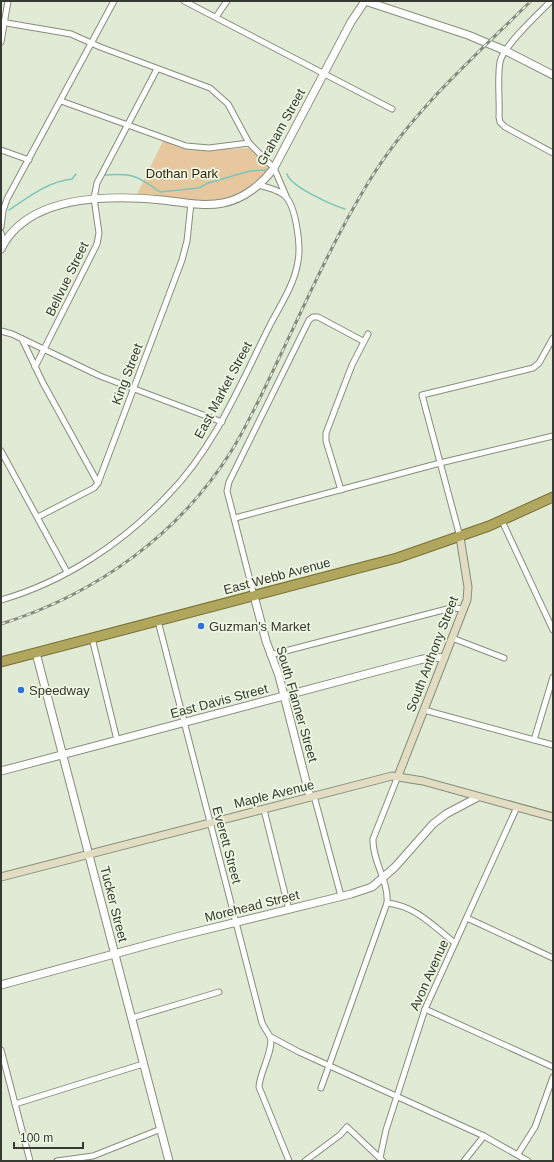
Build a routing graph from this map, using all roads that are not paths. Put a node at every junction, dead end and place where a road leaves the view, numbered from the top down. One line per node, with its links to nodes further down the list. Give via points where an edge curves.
1 (8, 1): 8 (street)
2 (114, 1): 10 (street)
3 (184, 1): 7 (street)
4 (227, 1): 7 (street)
5 (365, 1): 11 (street, via 468,35); 13 (street, Graham Street)
6 (551, 1): 11 (street)
7 (216, 17): 13 (street)
8 (2, 22): 9 (street); 10 (street, via 61,32)
9 (1, 42)
10 (92, 43): 12 (street); 15 (street)
11 (506, 51): 14 (street); 20 (street, via 500,61 500,122)
12 (157, 68): 17 (street, Bellvue Street); 18 (street, via 202,84 218,94 232,109)
13 (324, 74): 16 (street); 22 (street, Graham Street)
14 (553, 75)
15 (61, 100): 17 (street); 21 (street)
16 (392, 109)
17 (127, 125): 18 (street, via 197,148); 25 (street, Bellvue Street, via 100,174)
18 (249, 143): 22 (street)
19 (1, 150): 21 (street)
20 (553, 153)
21 (29, 160): 27 (street, via 5,205)
22 (274, 168): 23 (street, Graham Street); 24 (street, East Market Street)
23 (258, 185): 24 (street); 26 (street, Graham Street, via 224,203)
24 (286, 197): 38 (street, East Market Street, via 300,248 298,263)
25 (94, 198): 26 (street, Graham Street); 29 (street, Graham Street, via 54,207 30,216 15,227); 35 (street, Bellvue Street, via 99,233 97,244)
26 (191, 203): 37 (street, King Street, via 182,260)
27 (1, 227)
28 (1, 234): 29 (street)
29 (2, 246)
30 (1, 331): 33 (street)
31 (368, 334): 34 (street)
32 (553, 338): 41 (street, via 534,368 422,395)
33 (22, 339): 35 (street); 36 (street)
34 (363, 341): 43 (street, via 326,436); 46 (street, via 318,317 310,318 238,462 228,488)
35 (44, 350): 36 (street, Bellvue Street); 37 (street)
36 (35, 366): 42 (street)
37 (133, 388): 38 (street); 42 (street, King Street)
38 (222, 422): 49 (street, East Market Street, via 181,480 161,503 124,536 82,565)
39 (553, 436): 41 (street)
40 (1, 451): 45 (street)
41 (440, 463): 43 (street); 48 (street)
42 (98, 483): 45 (street, via 94,488)
43 (341, 490): 46 (street)
44 (553, 497): 47 (highway, East Webb Avenue)
45 (38, 517): 49 (street)
46 (235, 518): 50 (street)
47 (502, 521): 48 (highway, East Webb Avenue); 54 (street)
48 (460, 536): 50 (highway, East Webb Avenue, via 397,558); 52 (main road, South Anthony Street, via 468,587)
49 (67, 572): 51 (street, East Market Street)
50 (254, 596): 53 (highway, East Webb Avenue); 58 (street, South Flanner Street)
51 (1, 600)
52 (464, 609): 56 (main road, South Anthony Street); 58 (street, via 451,608)
53 (158, 621): 55 (highway, East Webb Avenue); 65 (street, Everett Street)
54 (553, 630)
55 (92, 638): 57 (highway, East Webb Avenue); 66 (street)
56 (452, 638): 59 (main road, South Anthony Street); 60 (street)
57 (36, 653): 61 (highway, East Webb Avenue); 69 (street, Tucker Street)
58 (270, 654): 63 (street, South Flanner Street)
59 (444, 658): 63 (street, East Davis Street, via 433,657); 64 (main road, South Anthony Street)
60 (504, 658)
61 (1, 662)
62 (553, 677): 67 (street)
63 (284, 696): 65 (street, East Davis Street); 72 (street, South Flanner Street)
64 (424, 710): 67 (street); 71 (main road, South Anthony Street)
65 (184, 723): 66 (street, East Davis Street); 77 (street, Everett Street)
66 (117, 740): 69 (street, East Davis Street)
67 (534, 740): 68 (street)
68 (553, 745)
69 (64, 755): 70 (street, East Davis Street); 78 (street, Tucker Street)
70 (1, 771)
71 (398, 776): 72 (main road, Maple Avenue); 73 (main road, Maple Avenue); 80 (street, via 373,839 373,849)
72 (312, 797): 75 (main road, Maple Avenue); 81 (street, South Flanner Street)
73 (478, 797): 74 (main road, Maple Avenue); 80 (street, Morehead Street, via 433,824)
74 (517, 807): 76 (main road, Maple Avenue); 84 (street, Avon Avenue)
75 (264, 810): 77 (main road, Maple Avenue); 83 (street)
76 (553, 817)
77 (209, 823): 78 (main road, Maple Avenue); 85 (street, Everett Street)
78 (89, 855): 79 (main road, Maple Avenue); 87 (street, Tucker Street)
79 (1, 877)
80 (383, 878): 81 (street, Morehead Street, via 372,887); 82 (street)
81 (341, 896): 83 (street, Morehead Street)
82 (387, 903): 86 (street, via 414,911); 96 (street)
83 (289, 910): 85 (street, Morehead Street)
84 (467, 918): 86 (street, Avon Avenue); 88 (street)
85 (237, 923): 87 (street, Morehead Street); 93 (street, Everett Street, via 262,1023)
86 (455, 943): 91 (street, Avon Avenue)
87 (114, 955): 89 (street, Morehead Street); 92 (street, Tucker Street)
88 (553, 958)
89 (1, 985)
90 (219, 992): 92 (street)
91 (425, 1009): 97 (street); 100 (street, Avon Avenue)
92 (132, 1018): 95 (street, Tucker Street)
93 (271, 1037): 96 (street); 109 (street, via 259,1087)
94 (1, 1050): 101 (street)
95 (143, 1064): 101 (street); 102 (street, Tucker Street)
96 (330, 1066): 99 (street); 100 (street)
97 (553, 1066)
98 (553, 1077): 104 (street, via 535,1127)
99 (321, 1088)
100 (397, 1097): 103 (street); 105 (street, Avon Avenue, via 386,1130)
101 (15, 1104): 106 (street)
102 (161, 1129): 107 (street, via 93,1156); 108 (street, Tucker Street)
103 (484, 1136): 104 (street); 111 (street)
104 (518, 1154): 112 (street)
105 (382, 1160): 110 (street, via 347,1127)
106 (30, 1161)
107 (57, 1161)
108 (169, 1161)
109 (289, 1161)
110 (305, 1161)
111 (464, 1161)
112 (528, 1161)

